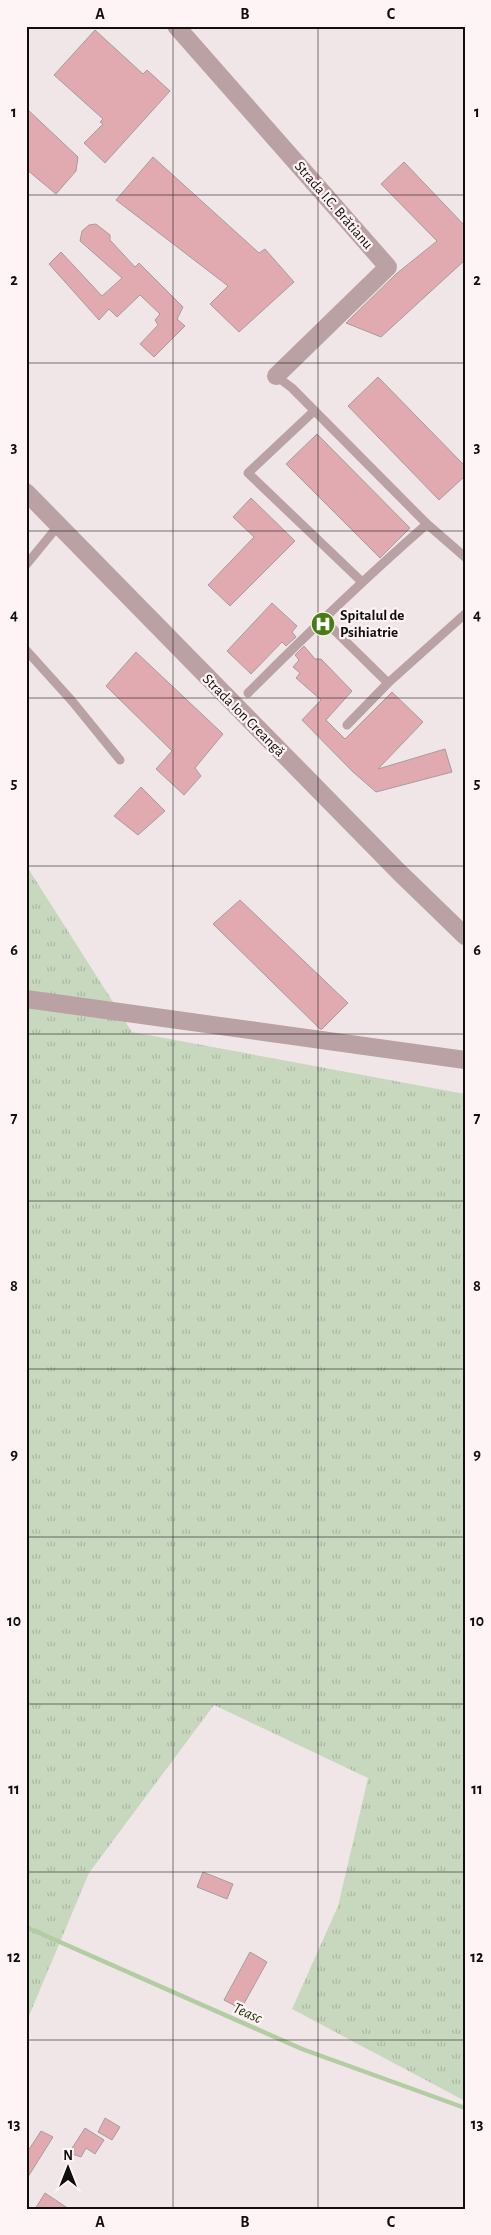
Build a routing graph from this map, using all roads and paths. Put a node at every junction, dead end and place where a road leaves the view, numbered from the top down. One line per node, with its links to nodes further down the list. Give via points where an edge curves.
1 (176, 26): 2 (street, Strada I.C. Brătianu, via 388,266)
2 (276, 376): 3 (lane)
3 (314, 411): 5 (lane); 9 (lane, via 248,473)
4 (26, 492): 6 (street, Strada Ion Creangă)
5 (427, 524): 7 (lane); 9 (lane)
6 (58, 526): 8 (lane); 17 (street, Strada Ion Creangă)
7 (465, 557)
8 (26, 565)
9 (361, 582): 11 (lane)
10 (465, 614): 13 (lane)
11 (324, 620): 13 (lane); 14 (lane)
12 (26, 650): 16 (lane)
13 (388, 683): 15 (lane)
14 (248, 693)
15 (347, 725)
16 (120, 760)
17 (465, 936)
18 (26, 999): 19 (street)
19 (465, 1060)

